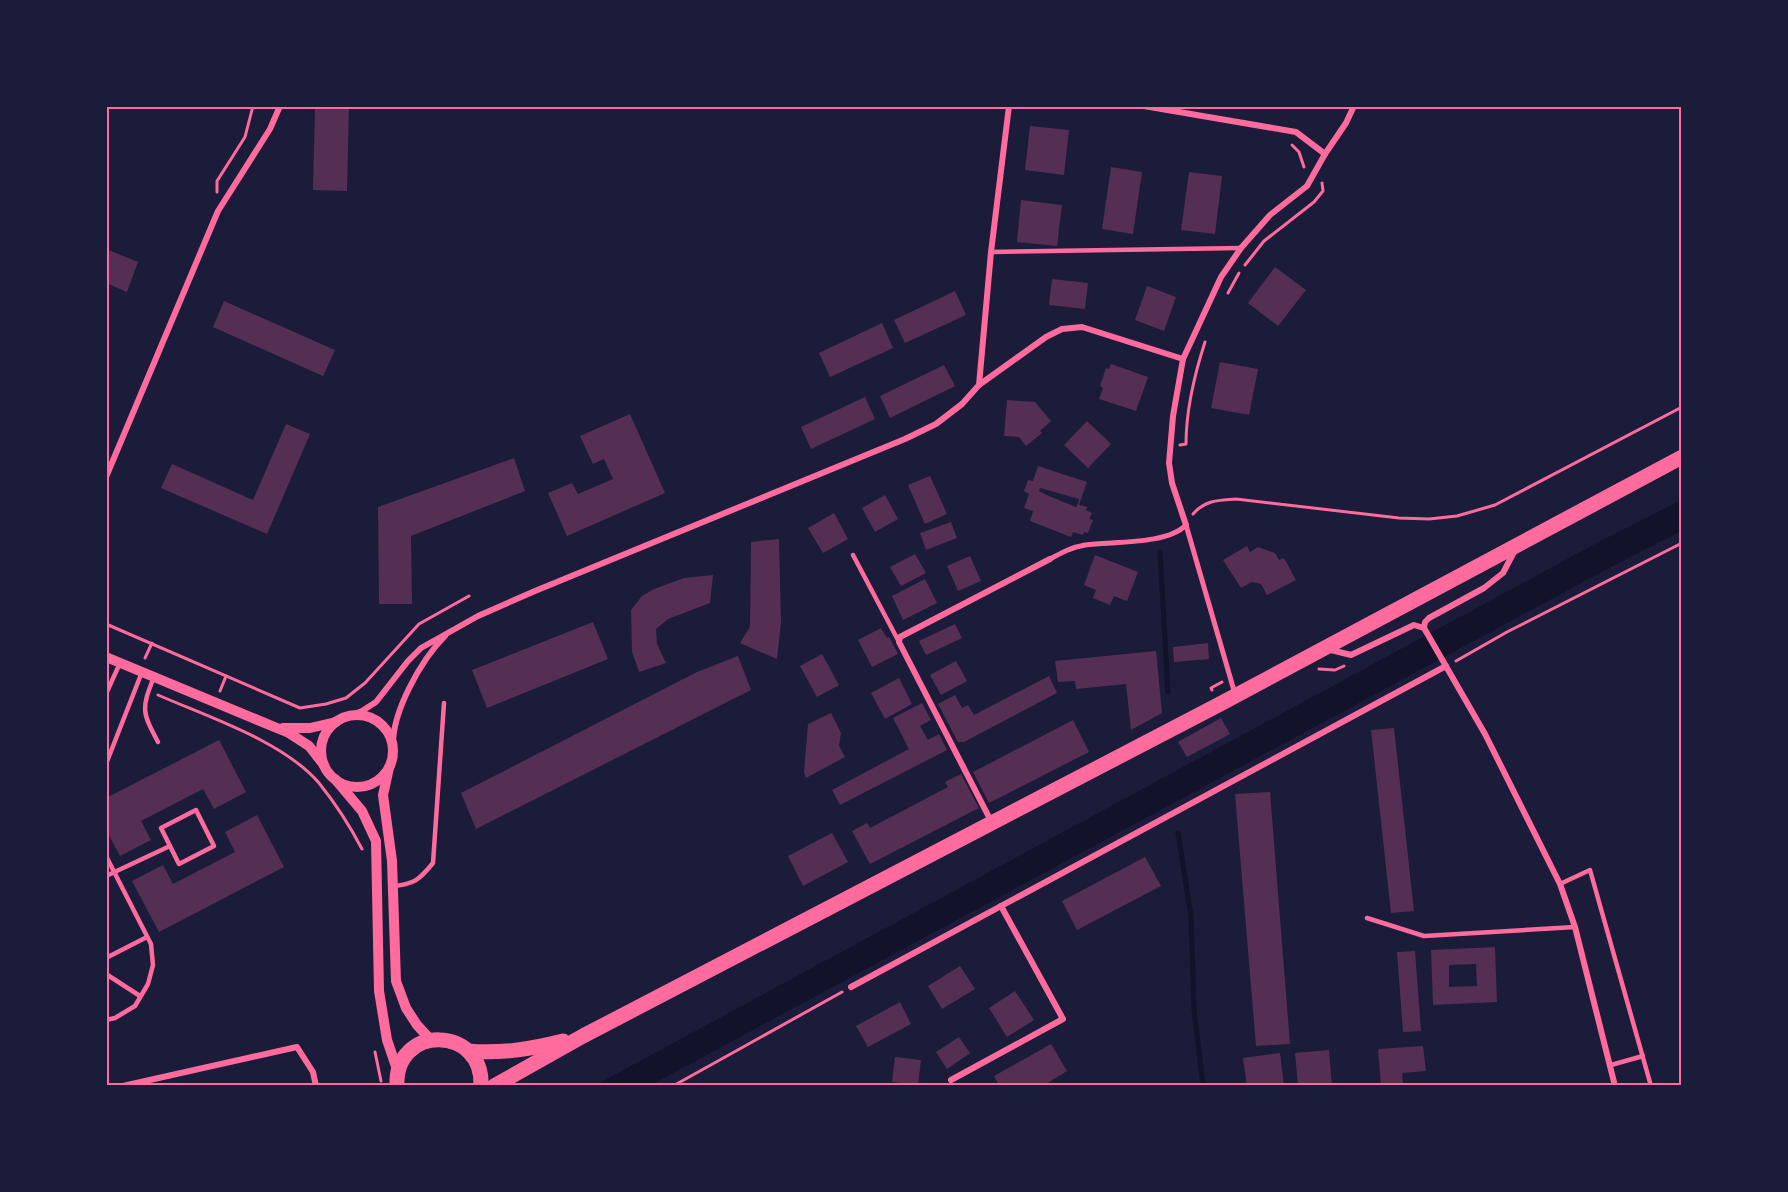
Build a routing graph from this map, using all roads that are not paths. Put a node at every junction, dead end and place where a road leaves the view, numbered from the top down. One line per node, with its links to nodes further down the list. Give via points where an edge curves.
1 (280, 106): 11 (street, via 270,129 218,211)
2 (1009, 106): 7 (street)
3 (1144, 106): 5 (street, via 1296,132)
4 (1354, 106): 5 (street)
5 (1325, 153): 6 (street, via 1307,186 1270,215)
6 (1241, 248): 7 (lane); 8 (street, via 1221,277)
7 (991, 252): 9 (street)
8 (1183, 359): 9 (street, via 1082,327 1062,329); 12 (street, via 1169,463)
9 (979, 385): 17 (street, via 936,424 905,439)
10 (1682, 457): 13 (main road)
11 (106, 477)
12 (1186, 525): 15 (street, via 1180,531 1147,541 1087,545); 26 (street)
13 (1517, 546): 16 (street, via 1503,573 1429,618); 19 (main road)
14 (853, 555): 18 (lane)
15 (1050, 559): 18 (street, via 904,633)
16 (1424, 628): 19 (street, via 1414,625 1351,655); 22 (street)
17 (452, 629): 28 (street, via 415,654 376,702); 32 (street, via 430,653 414,680 395,724)
18 (899, 642): 37 (street)
19 (1324, 648): 26 (main road)
20 (106, 657): 21 (street)
21 (120, 663): 23 (street); 25 (lane)
22 (1446, 666): 42 (street, via 1485,734); 44 (street)
23 (142, 672): 24 (street); 33 (lane)
24 (154, 677): 30 (street); 31 (lane, via 145,700 145,716)
25 (106, 694)
26 (1236, 695): 37 (main road)
27 (444, 703): 43 (lane, via 433,863 421,878 405,886)
28 (350, 716): 29 (street); 32 (street, via 378,722)
29 (337, 722): 30 (street, via 310,728); 34 (street, via 322,742)
30 (277, 728): 34 (street, via 309,746)
31 (158, 742)
32 (393, 746): 35 (street)
33 (106, 764)
34 (324, 765): 36 (street)
35 (389, 768): 36 (street, via 379,780 365,786 349,786); 43 (street, via 383,795)
36 (335, 779): 58 (street, via 362,811 376,841 379,991)
37 (992, 823): 53 (main road)
38 (170, 846): 38 (lane, via 179,864 214,846 196,810 161,828); 40 (lane)
39 (106, 856): 40 (lane)
40 (115, 872): 41 (lane); 47 (lane)
41 (106, 876)
42 (1560, 884): 46 (street); 56 (lane, via 1590,870)
43 (392, 886): 54 (street, via 397,988)
44 (1001, 906): 50 (street); 59 (street, via 1063,1019)
45 (1367, 918): 46 (lane, via 1424,936)
46 (1575, 927): 57 (street)
47 (147, 937): 48 (lane); 51 (lane, via 153,965)
48 (106, 958)
49 (106, 974): 51 (lane)
50 (851, 987)
51 (140, 996): 52 (lane, via 135,1006)
52 (106, 1020)
53 (583, 1036): 55 (main road, via 516,1051); 63 (main road)
54 (430, 1040): 55 (main road, via 455,1042); 58 (main road, via 406,1054)
55 (468, 1051): 62 (main road, via 479,1068)
56 (1643, 1056): 57 (lane); 65 (lane)
57 (1611, 1065): 64 (street)
58 (397, 1079)
59 (951, 1080)
60 (123, 1086): 61 (street, via 297,1047 313,1072)
61 (316, 1086)
62 (481, 1086)
63 (494, 1086)
64 (1615, 1086)
65 (1651, 1086)

